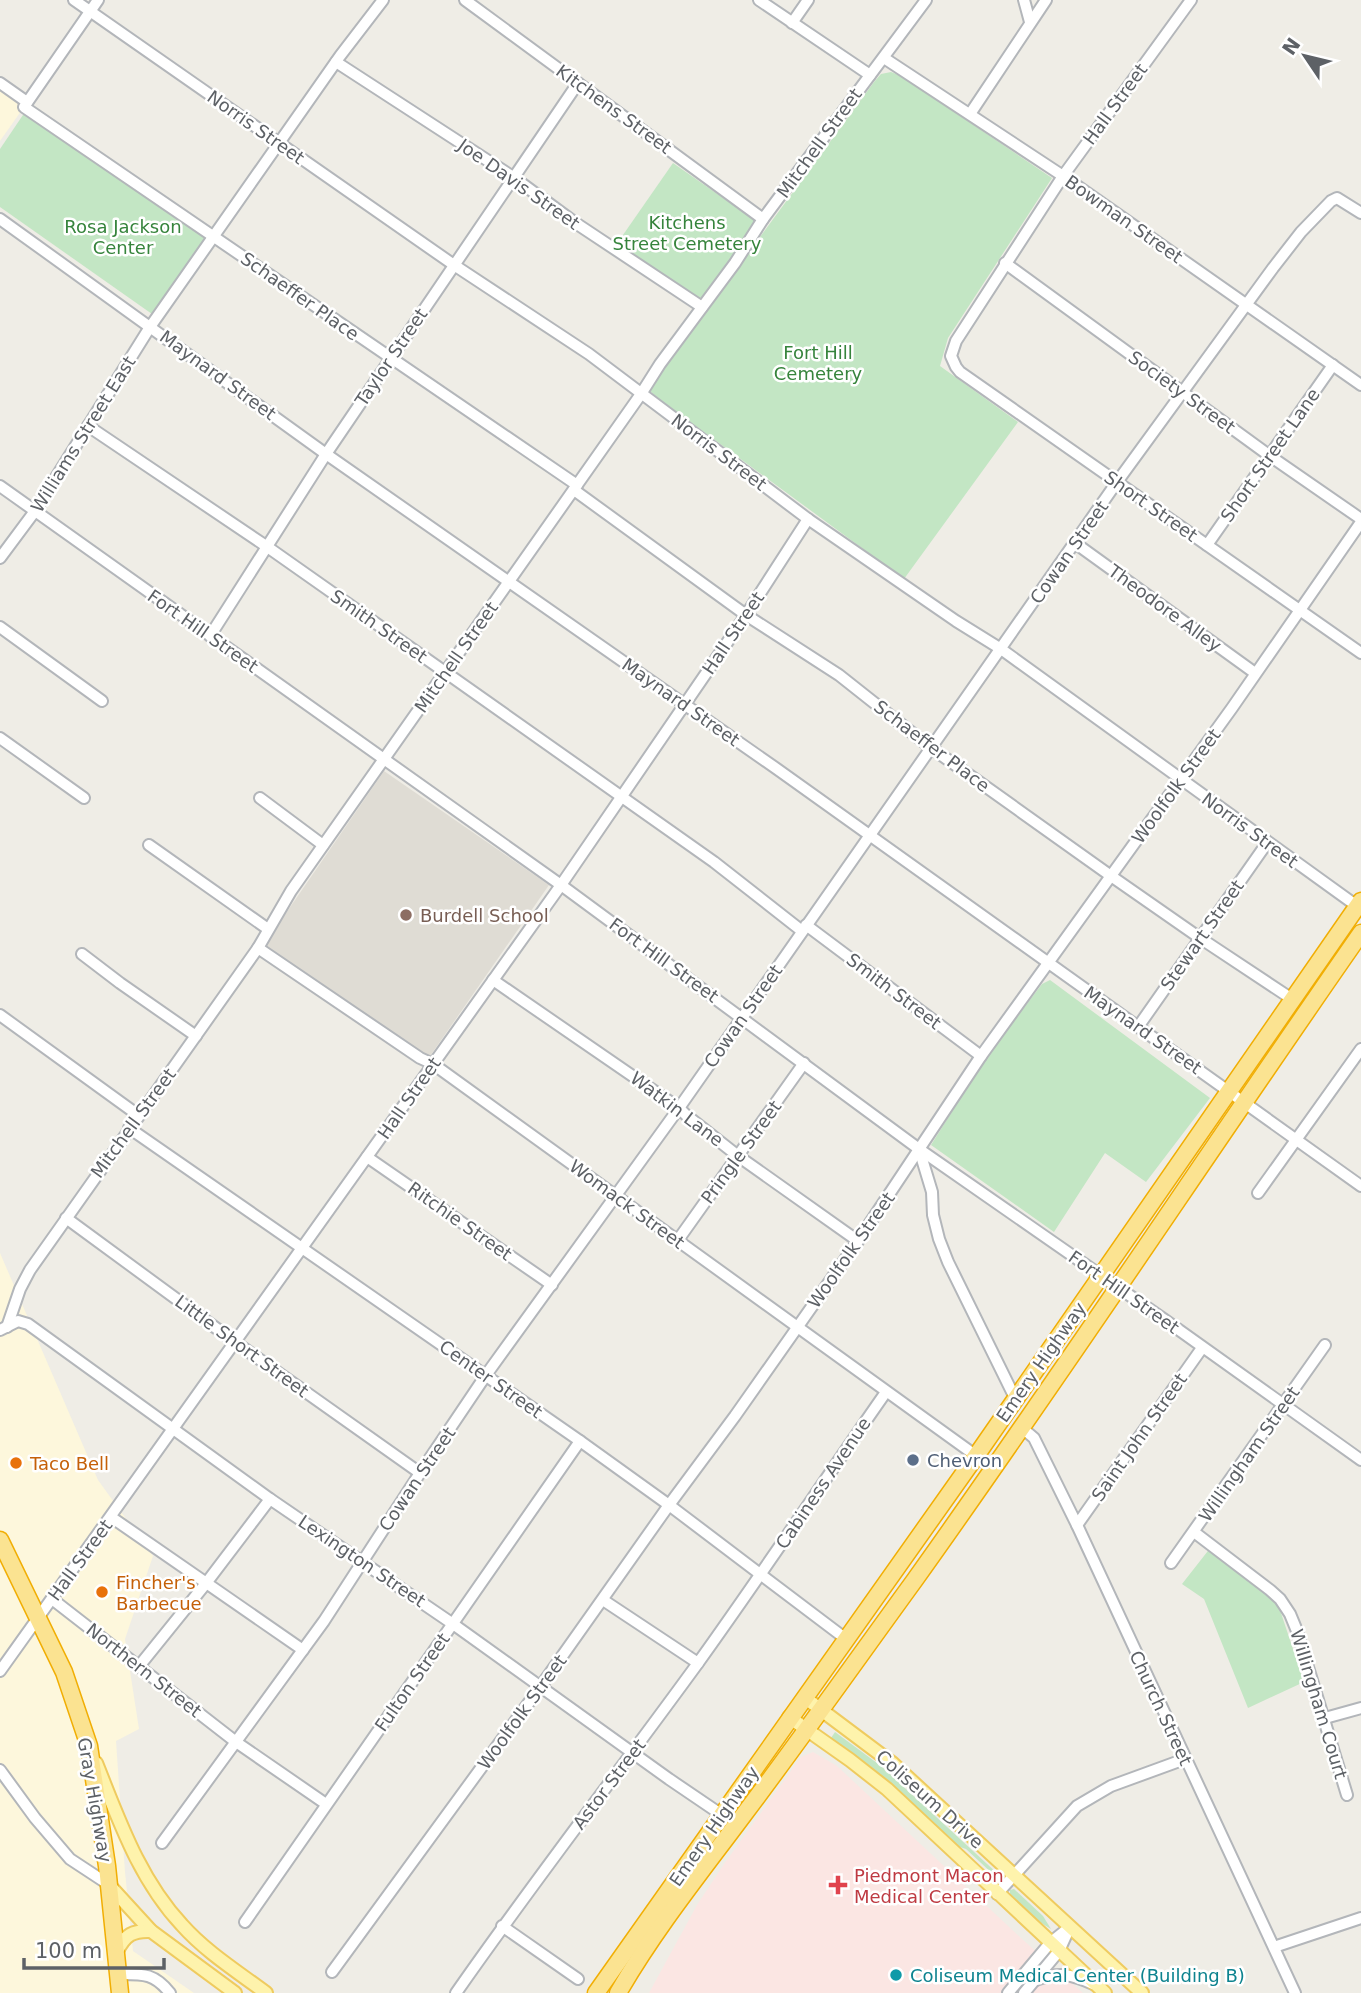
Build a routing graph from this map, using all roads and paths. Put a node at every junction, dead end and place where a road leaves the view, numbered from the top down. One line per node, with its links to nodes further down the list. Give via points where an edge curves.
1 (75, 0): 11 (street, Norris Street)
2 (98, 0): 11 (street)
3 (383, 0): 15 (street, Williams Street East)
4 (759, 0): 13 (street)
5 (808, 0): 13 (street)
6 (926, 0): 14 (street, Mitchell Street)
7 (1024, 0): 12 (street)
8 (1046, 0): 12 (street)
9 (1191, 0): 22 (street, Hall Street)
10 (472, 2): 18 (street, Kitchens Street)
11 (90, 11): 19 (street); 21 (street, Norris Street)
12 (1030, 22): 20 (street)
13 (792, 23): 16 (street)
14 (884, 58): 16 (street, Mitchell Street); 20 (street, Bowman Street)
15 (336, 62): 21 (street, Williams Street East); 23 (street, Joe Davis Street)
16 (870, 75): 26 (street, Mitchell Street)
17 (0, 83): 19 (street, Schaeffer Place)
18 (579, 83): 23 (street, Taylor Street); 26 (street, Kitchens Street)
19 (25, 104): 27 (street, Schaeffer Place)
20 (970, 114): 22 (street, Bowman Street)
21 (278, 142): 27 (street, Williams Street East); 29 (street, Norris Street)
22 (1063, 176): 28 (street, Hall Street); 30 (street, Bowman Street)
23 (513, 177): 29 (street, Taylor Street); 31 (street, Joe Davis Street)
24 (1361, 213): 30 (street, Cowan Street, via 1337,198 1331,201)
25 (0, 219): 32 (street, Maynard Street)
26 (763, 219): 31 (street, Mitchell Street)
27 (215, 237): 32 (street, Williams Street East); 34 (street, Schaeffer Place)
28 (1005, 262): 33 (street, Hall Street); 37 (street, Society Street)
29 (454, 265): 34 (street, Taylor Street); 38 (street, Norris Street)
30 (1245, 305): 35 (street, Bowman Street); 37 (street, Cowan Street)
31 (702, 307): 38 (street, Mitchell Street)
32 (150, 327): 39 (street, Williams Street East); 40 (street, Maynard Street)
33 (951, 352): 42 (street, Short Street, via 960,372)
34 (390, 359): 40 (street, Taylor Street); 44 (street, Schaeffer Place)
35 (1333, 366): 36 (street, Bowman Street); 41 (street, Short Street Lane)
36 (1361, 385)
37 (1182, 392): 41 (street, Society Street); 42 (street, Cowan Street)
38 (641, 394): 44 (street, Mitchell Street); 46 (street, Norris Street)
39 (89, 426): 45 (street, Williams Street East); 50 (street, Smith Street)
40 (326, 454): 50 (street, Taylor Street); 52 (street, Maynard Street)
41 (1270, 456): 47 (street, Society Street); 49 (street, Short Street Lane)
42 (1117, 482): 48 (street, Cowan Street); 49 (street, Short Street)
43 (0, 486): 45 (street, Fort Hill Street)
44 (575, 488): 52 (street, Mitchell Street); 54 (street, Schaeffer Place)
45 (35, 511): 51 (street, Williams Street East); 56 (street, Fort Hill Street)
46 (808, 519): 54 (street, Hall Street); 57 (street, Norris Street)
47 (1361, 521): 53 (street, Woolfolk Street)
48 (1075, 543): 57 (street, Cowan Street); 60 (street, Theodore Alley)
49 (1207, 545): 53 (street, Short Street)
50 (267, 546): 56 (street, Taylor Street); 59 (street, Smith Street)
51 (0, 558)
52 (509, 581): 59 (street, Mitchell Street); 62 (street, Maynard Street)
53 (1298, 609): 58 (street, Short Street); 60 (street, Woolfolk Street)
54 (746, 615): 62 (street, Hall Street); 64 (street, Schaeffer Place, via 839,675)
55 (0, 626): 61 (street)
56 (210, 636): 65 (street, Fort Hill Street)
57 (1001, 649): 64 (street, Cowan Street); 66 (street, Norris Street)
58 (1361, 653)
59 (445, 672): 65 (street, Mitchell Street); 67 (street, Smith Street)
60 (1255, 673): 66 (street, Woolfolk Street)
61 (102, 702)
62 (685, 705): 67 (street, Hall Street); 70 (street, Maynard Street)
63 (0, 738): 68 (street)
64 (930, 747): 70 (street, Cowan Street); 74 (street, Schaeffer Place)
65 (383, 759): 73 (street, Mitchell Street); 75 (street, Fort Hill Street)
66 (1181, 779): 71 (street, Norris Street); 74 (street, Woolfolk Street)
67 (621, 797): 75 (street, Hall Street); 77 (street, Smith Street)
68 (85, 798)
69 (260, 798): 73 (street)
70 (869, 835): 77 (street, Cowan Street); 83 (street, Maynard Street)
71 (1267, 842): 76 (street, Norris Street); 80 (street, Stewart Street)
72 (149, 845): 78 (street)
73 (323, 845): 78 (street, Mitchell Street)
74 (1111, 876): 80 (street, Schaeffer Place); 83 (street, Woolfolk Street)
75 (561, 885): 84 (street, Hall Street); 87 (street, Fort Hill Street)
76 (1360, 906): 85 (highway, Emery Highway)
77 (804, 928): 87 (street, Cowan Street); 91 (street, Smith Street)
78 (268, 929): 81 (street, Mitchell Street)
79 (1361, 933): 95 (highway, Emery Highway)
80 (1200, 938): 85 (street, Schaeffer Place); 88 (street, Stewart Street)
81 (258, 948): 89 (street, Mitchell Street); 93 (street, Womack Street)
82 (82, 954): 89 (street)
83 (1048, 962): 88 (street, Maynard Street); 91 (street, Woolfolk Street)
84 (493, 980): 93 (street, Hall Street); 96 (street, Watkin Lane)
85 (1292, 999): 94 (highway, Emery Highway)
86 (0, 1015): 97 (street)
87 (742, 1017): 92 (street, Fort Hill Street); 96 (street, Cowan Street)
88 (1138, 1027): 94 (street, Maynard Street)
89 (196, 1036): 97 (street, Mitchell Street)
90 (1361, 1049): 99 (street)
91 (981, 1056): 100 (street, Woolfolk Street)
92 (804, 1063): 100 (street, Fort Hill Street); 101 (street, Pringle Street)
93 (433, 1064): 102 (street, Hall Street); 107 (street, Womack Street)
94 (1229, 1091): 95 (street, Maynard Street); 112 (highway, Emery Highway)
95 (1243, 1101): 99 (street, Maynard Street); 114 (highway, Emery Highway)
96 (679, 1108): 101 (street, Watkin Lane); 107 (street, Cowan Street)
97 (138, 1115): 98 (street, Mitchell Street)
98 (129, 1128): 108 (street, Mitchell Street); 111 (street, Center Street)
99 (1297, 1140): 104 (street, Maynard Street); 106 (street)
100 (919, 1149): 103 (street, Fort Hill Street); 105 (street); 110 (street, Woolfolk Street)
101 (738, 1156): 109 (street, Pringle Street); 110 (street, Watkin Lane)
102 (368, 1157): 111 (street, Hall Street); 113 (street, Ritchie Street)
103 (945, 1167): 105 (street, via 935,1178); 112 (street, Fort Hill Street)
104 (1361, 1186)
105 (932, 1192): 122 (street, via 933,1215 944,1250)
106 (1258, 1193)
107 (616, 1196): 109 (street, Womack Street); 113 (street, Cowan Street)
108 (66, 1218): 116 (street, Mitchell Street, via 30,1270); 117 (street, Little Short Street)
109 (678, 1240): 115 (street, Womack Street)
110 (858, 1241): 115 (street, Woolfolk Street)
111 (302, 1248): 117 (street, Hall Street); 120 (street, Center Street)
112 (1101, 1276): 114 (street, Fort Hill Street); 122 (highway, Emery Highway)
113 (552, 1285): 120 (street, Cowan Street)
114 (1118, 1288): 119 (street, Fort Hill Street); 124 (highway, Emery Highway)
115 (797, 1328): 121 (street, Womack Street); 132 (street, Woolfolk Street)
116 (3, 1329): 125 (street, Lexington Street, via 18,1321 28,1324)
117 (235, 1342): 125 (street, Hall Street); 130 (street, Little Short Street)
118 (1325, 1345): 123 (street, Willingham Street)
119 (1202, 1348): 123 (street, Fort Hill Street); 134 (street, Saint John Street)
120 (486, 1376): 126 (street, Center Street); 130 (street, Cowan Street)
121 (886, 1392): 127 (street, Womack Street); 139 (street, Cabiness Avenue)
122 (1015, 1398): 127 (highway, Emery Highway)
123 (1283, 1406): 128 (street, Fort Hill Street); 135 (street, Willingham Street)
124 (1021, 1427): 129 (highway, Emery Highway); 134 (street, Church Street, via 1034,1438)
125 (173, 1429): 131 (street, Lexington Street); 133 (street, Hall Street)
126 (580, 1441): 132 (street, Center Street); 144 (street, Fulton Street)
127 (976, 1456): 129 (street, Womack Street); 145 (highway, Emery Highway)
128 (1361, 1460)
129 (993, 1468): 153 (highway, Emery Highway)
130 (420, 1473): 137 (street, Cowan Street)
131 (270, 1499): 137 (street, Lexington Street); 140 (street)
132 (669, 1505): 139 (street, Center Street); 142 (street, Woolfolk Street)
133 (111, 1517): 140 (street); 141 (street, Hall Street)
134 (1077, 1525): 160 (street, Church Street)
135 (1194, 1532): 138 (street, Willingham Street); 155 (street, Willingham Court, via 1280,1599 1297,1631)
136 (0, 1541): 143 (highway, Gray Highway)
137 (363, 1562): 144 (street, Lexington Street); 146 (street, Cowan Street)
138 (1171, 1563)
139 (761, 1575): 145 (street, Center Street); 147 (street, Astor Street)
140 (207, 1582): 146 (street); 148 (street)
141 (52, 1599): 143 (street, Hall Street); 148 (street, Northern Street)
142 (603, 1600): 147 (street); 150 (street, Woolfolk Street)
143 (38, 1617): 149 (street, Hall Street); 158 (highway, Gray Highway, via 64,1672)
144 (453, 1624): 150 (street, Lexington Street); 163 (street, Fulton Street)
145 (846, 1639): 151 (highway, Emery Highway)
146 (303, 1650): 157 (street, Cowan Street)
147 (698, 1663): 159 (street, Astor Street)
148 (140, 1665): 157 (street, Northern Street)
149 (0, 1671)
150 (541, 1686): 159 (street, Lexington Street); 178 (street, Woolfolk Street)
151 (804, 1697): 153 (main road, Coliseum Drive); 154 (highway, Emery Highway)
152 (1361, 1708): 155 (street)
153 (822, 1709): 156 (highway, Emery Highway); 166 (main road, Coliseum Drive, via 892,1763)
154 (789, 1717): 156 (main road, Coliseum Drive); 164 (highway, Emery Highway)
155 (1325, 1718): 162 (street, Willingham Court)
156 (807, 1729): 168 (main road, Coliseum Drive, via 887,1789); 171 (highway, Emery Highway)
157 (236, 1742): 163 (street, Northern Street); 165 (street, Cowan Street)
158 (89, 1746): 167 (highway, Gray Highway); 186 (main road, via 127,1841 164,1904 204,1947)
159 (632, 1752): 164 (street, Lexington Street); 172 (street, Astor Street)
160 (1185, 1759): 166 (street, via 1111,1786 1077,1806); 176 (street, Church Street)
161 (0, 1770): 167 (street, via 70,1859)
162 (1347, 1795)
163 (326, 1804): 170 (street, Fulton Street)
164 (722, 1815): 188 (highway, Emery Highway)
165 (162, 1843)
166 (1013, 1875): 168 (street); 173 (main road, Coliseum Drive)
167 (108, 1884): 174 (main road); 177 (highway, Gray Highway)
168 (997, 1894): 175 (main road, Coliseum Drive)
169 (1361, 1918): 176 (street)
170 (244, 1922)
171 (662, 1923): 189 (highway, Emery Highway); 190 (highway)
172 (502, 1926): 180 (street); 187 (street, Astor Street)
173 (1070, 1927): 175 (street); 193 (main road, Coliseum Drive)
174 (151, 1931): 177 (main road, via 129,1935); 185 (main road)
175 (1055, 1947): 181 (street); 182 (main road, Coliseum Drive); 191 (street)
176 (1274, 1947): 194 (street, Church Street)
177 (117, 1951): 179 (highway, Gray Highway)
178 (332, 1972)
179 (119, 1974): 183 (highway, Gray Highway); 184 (street, via 150,1976)
180 (578, 1979)
181 (1035, 1980): 182 (street, via 1067,1974); 192 (street)
182 (1101, 1990)
183 (120, 1993)
184 (170, 1993)
185 (235, 1993)
186 (266, 1993)
187 (456, 1993)
188 (596, 1993)
189 (618, 1993)
190 (629, 1993)
191 (1008, 1993)
192 (1024, 1993)
193 (1142, 1993)
194 (1295, 1993)

